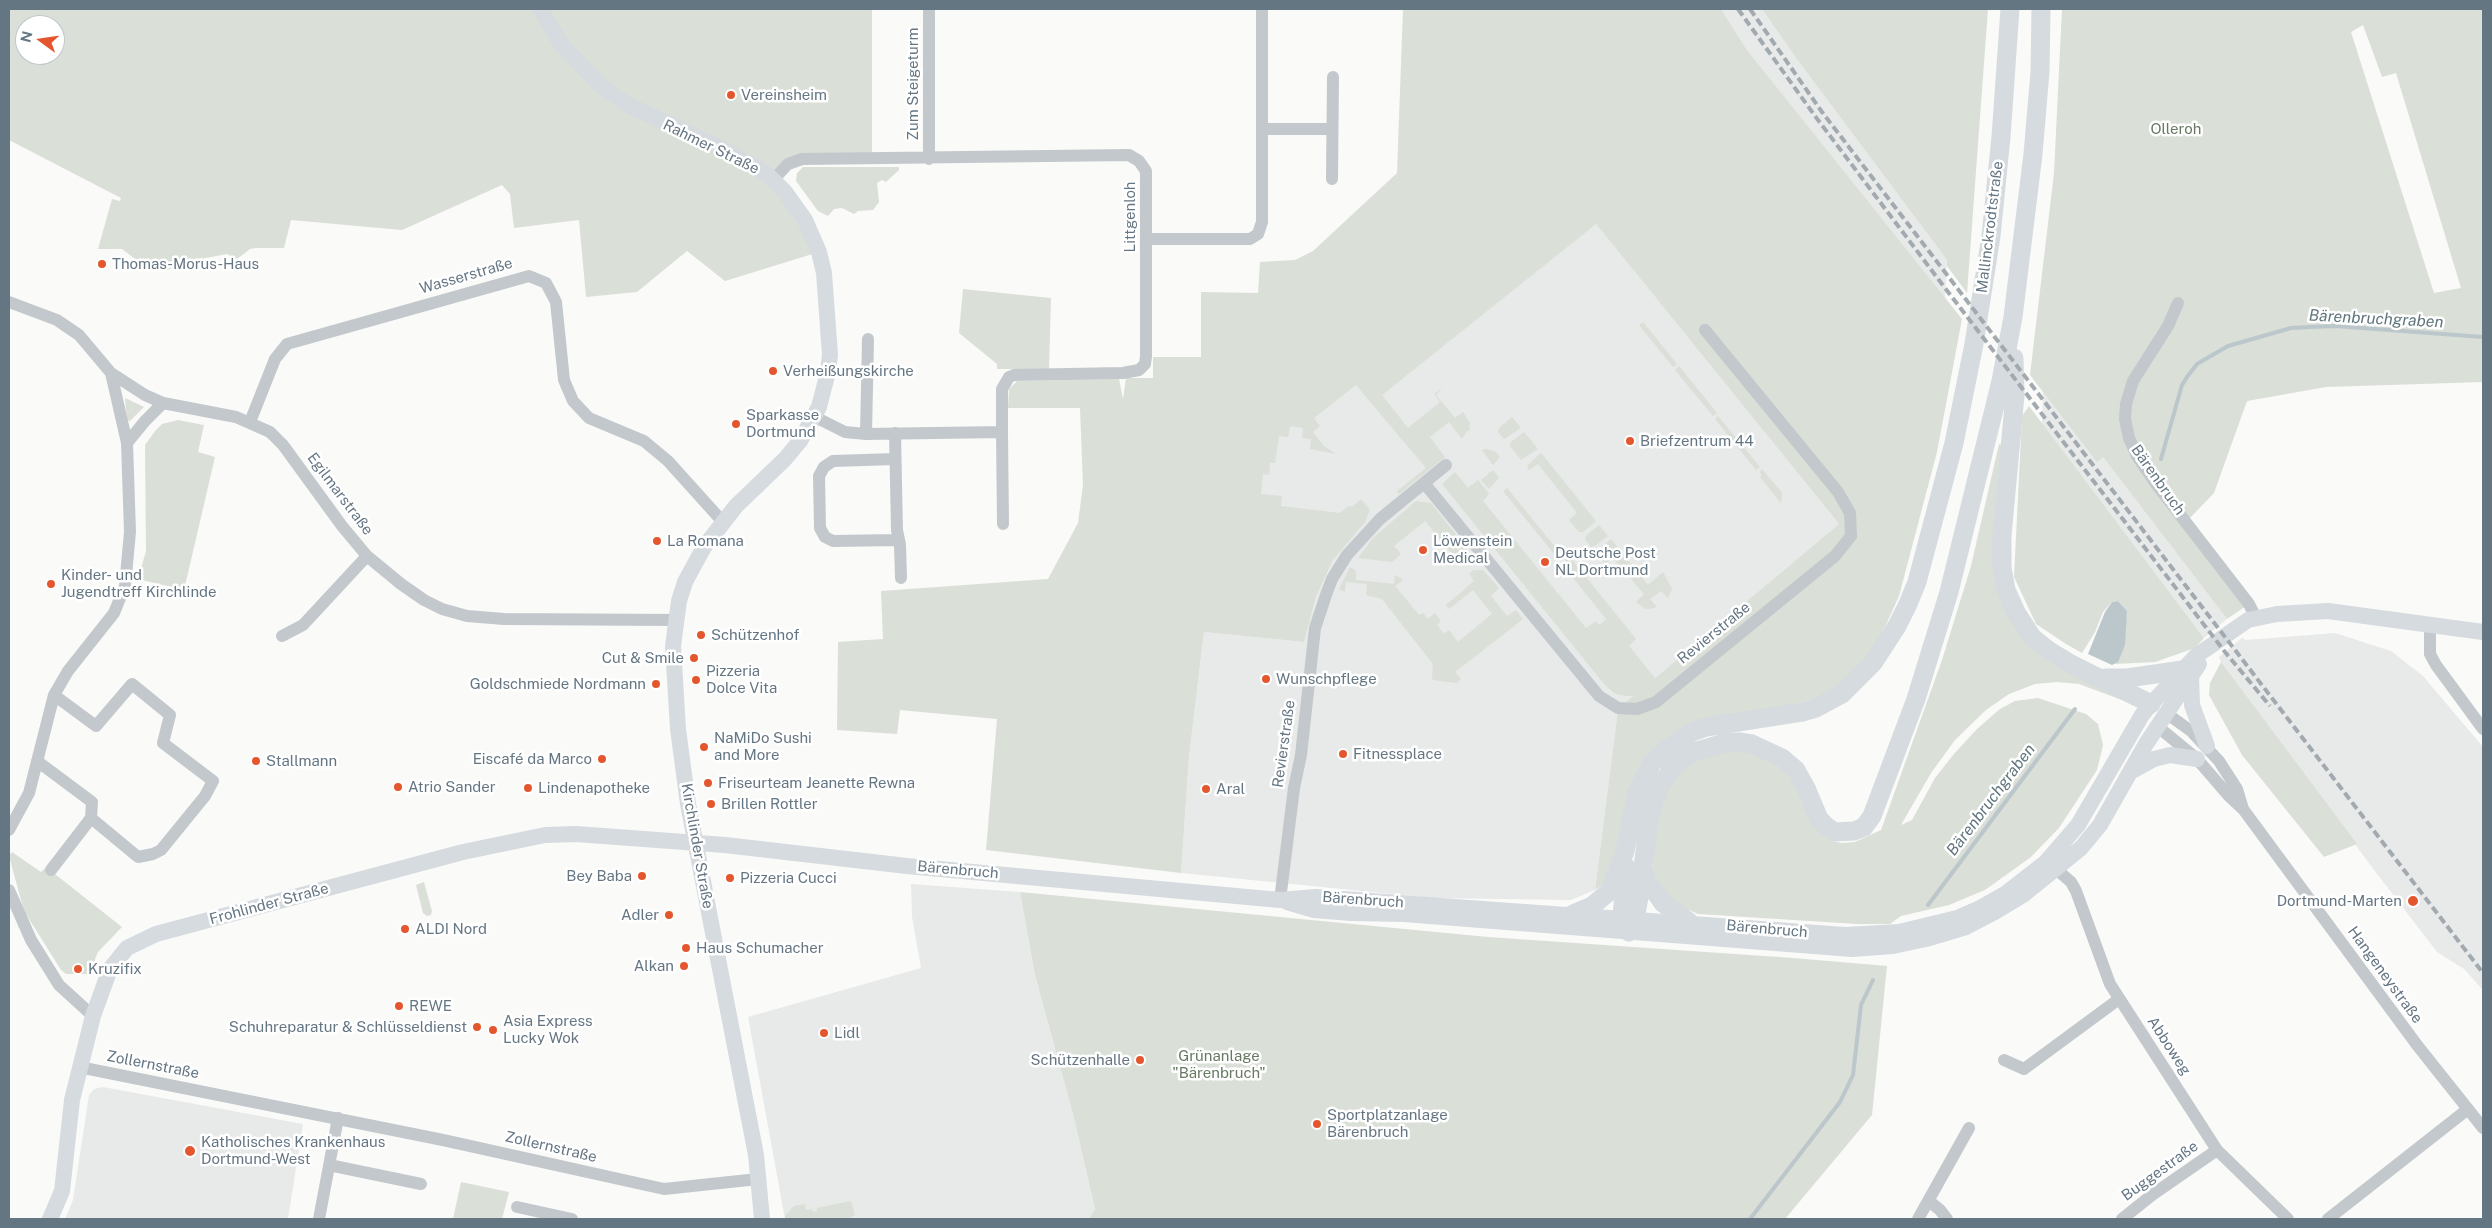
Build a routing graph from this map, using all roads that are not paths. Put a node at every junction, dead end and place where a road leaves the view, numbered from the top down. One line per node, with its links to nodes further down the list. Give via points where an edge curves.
1 (540, 9): 13 (main road, Rahmer Straße, via 562,45 601,86 628,105 727,151)
2 (929, 9): 11 (street, Zum Steigeturm)
3 (1262, 9): 9 (street)
4 (2000, 9): 7 (highway)
5 (2010, 9): 7 (highway, Mallinckrodtstraße)
6 (2041, 9): 17 (highway, via 2034,154)
7 (2005, 67): 52 (highway, Mallinckrodtstraße, via 1987,266 1974,344 1954,444 1917,582 1897,626 1873,663 1842,694 1816,708 1720,724 1679,739 1652,763 1642,780 1633,806)
8 (1333, 78): 10 (street)
9 (1262, 129): 10 (street); 14 (street, via 1262,222 1258,234 1250,239)
10 (1332, 129): 12 (street)
11 (929, 159): 13 (street, Littgenloh, via 802,159 788,164); 14 (street, Littgenloh, via 1129,155 1146,171)
12 (1332, 179)
13 (773, 180): 22 (main road, Rahmer Straße, via 805,220 824,273 830,355 825,387)
14 (1147, 239): 24 (street, Littgenloh, via 1144,364 1132,372 1009,377 1002,389)
15 (9, 302): 20 (street, Egilmarstraße, via 57,320 80,335)
16 (2178, 303): 36 (street, Bärenbruch, via 2168,326 2133,382 2126,404 2129,438 2157,485 2244,597)
17 (2013, 317): 42 (highway, via 2015,395 2002,535 2006,590 2032,637 2071,664); 53 (highway, via 2002,381 1949,592 1916,698 1872,816 1864,827 1835,832 1819,819 1796,770 1782,758 1752,744 1710,745 1684,758 1661,784 1649,821)
18 (1705, 330): 30 (street, Revierstraße, via 1838,492 1850,514 1850,536 1835,556 1656,702 1637,709 1618,708 1599,696)
19 (868, 339): 26 (street)
20 (111, 373): 21 (street, Egilmarstraße); 27 (street)
21 (164, 403): 23 (street, Egilmarstraße, via 236,416); 27 (street, via 144,420)
22 (815, 417): 26 (street, via 842,431); 31 (main road, Rahmer Straße, via 785,460)
23 (250, 422): 31 (street, Wasserstraße, via 275,358 287,344 529,276 546,283 556,302 564,380 572,401 589,418 644,441 668,461); 34 (street, Egilmarstraße, via 270,432 284,445)
24 (1002, 432): 25 (street); 32 (street, Littgenloh)
25 (895, 433): 26 (street); 28 (street)
26 (866, 434)
27 (127, 442): 43 (street, via 130,532 125,586 108,622 68,671)
28 (895, 459): 33 (street); 33 (street, via 833,461 824,467 819,476 820,528 825,537 833,541)
29 (1446, 465): 30 (street, Revierstraße)
30 (1424, 483): 57 (street, Revierstraße, via 1380,519 1347,555 1332,579 1323,604 1315,628)
31 (722, 521): 37 (main road, Kirchlinder Straße, via 695,560 685,582)
32 (1003, 524)
33 (897, 540): 35 (street, via 900,545)
34 (367, 556): 37 (street, Egilmarstraße, via 424,600 462,615 546,620); 40 (street, via 303,624)
35 (900, 578)
36 (2256, 618): 38 (main road, Bärenbruch, via 2328,611); 41 (main road, Bärenbruch, via 2235,627 2196,656)
37 (676, 620): 51 (main road, Kirchlinder Straße, via 673,646 678,729)
38 (2430, 625): 39 (main road, Bärenbruch); 45 (street, via 2430,654)
39 (2483, 632)
40 (282, 636)
41 (2187, 673): 42 (highway); 44 (main road, Bärenbruch); 46 (main road)
42 (2102, 678): 44 (highway)
43 (54, 695): 47 (street); 49 (street, via 96,726 132,684 170,715 163,743 213,781 206,796 161,850 153,854 138,857)
44 (2158, 714): 46 (street, Hangeneystraße); 46 (street, Hangeneystraße, via 2191,731); 48 (main road, Bärenbruch); 59 (main road, Bärenbruch, via 2129,736 2096,798 2062,846 2028,877 1980,908 1924,928 1872,934 1844,935)
45 (2483, 729)
46 (2202, 753): 48 (main road, via 2170,754); 65 (street, Hangeneystraße, via 2229,796 2243,809)
47 (37, 761): 49 (street, via 92,802); 50 (street, via 27,798)
48 (2132, 771): 55 (main road, Bärenbruch, via 2100,825)
49 (91, 818): 54 (street)
50 (9, 830)
51 (696, 843): 57 (main road, Bärenbruch); 62 (main road, Frohlinder Straße, via 576,834 509,842 156,934 138,941 115,962); 71 (main road, Kirchlinder Straße)
52 (1625, 851): 58 (highway, via 1611,890 1592,906); 60 (highway)
53 (1643, 869): 59 (highway, via 1663,903); 60 (highway)
54 (51, 870)
55 (2056, 870): 60 (main road, Bärenbruch, via 1995,912 1966,926 1893,946 1852,949); 61 (street, Abboweg, via 2071,882 2076,891 2110,984)
56 (9, 890): 62 (street, via 31,940 59,985)
57 (1280, 900): 58 (main road, Bärenbruch, via 1316,896); 60 (main road, Bärenbruch, via 1314,910 1338,912)
58 (1573, 914): 60 (main road, Bärenbruch)
59 (1689, 922): 60 (main road, Bärenbruch)
60 (1629, 923)
61 (2119, 999): 63 (street, via 2024,1069); 69 (street, Abboweg)
62 (93, 1016): 64 (main road, Frohlinder Straße)
63 (2004, 1060)
64 (79, 1067): 66 (street, Zollernstraße); 75 (main road, Frohlinder Straße, via 62,1190)
65 (2468, 1109): 68 (street, Hangeneystraße); 83 (street)
66 (338, 1118): 70 (street); 71 (street, Zollernstraße, via 664,1189)
67 (1968, 1127): 73 (street)
68 (2483, 1128)
69 (2217, 1150): 81 (street, Buggestraße, via 2152,1194); 82 (street, Abboweg)
70 (329, 1165): 72 (street); 76 (street)
71 (758, 1179): 78 (main road, Kirchlinder Straße)
72 (421, 1184)
73 (1929, 1201): 79 (street); 80 (street)
74 (516, 1207): 77 (street)
75 (50, 1219)
76 (319, 1219)
77 (572, 1219)
78 (762, 1219)
79 (1918, 1219)
80 (1947, 1219)
81 (2122, 1219)
82 (2288, 1219)
83 (2328, 1219)

